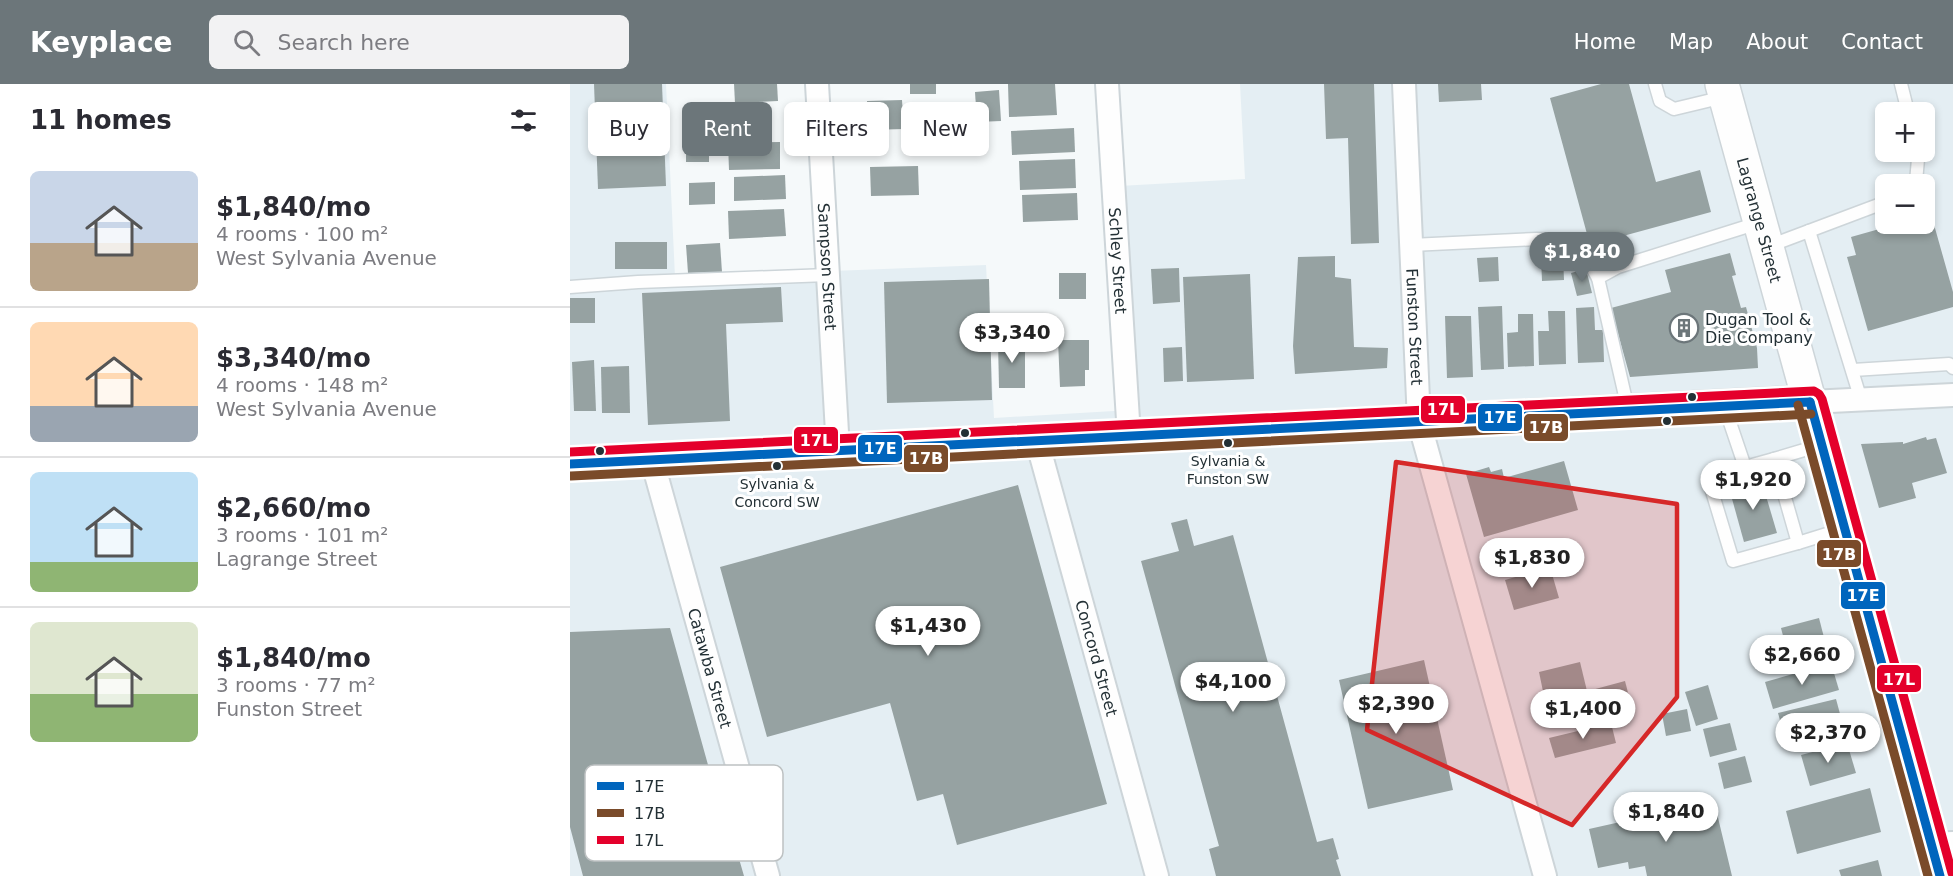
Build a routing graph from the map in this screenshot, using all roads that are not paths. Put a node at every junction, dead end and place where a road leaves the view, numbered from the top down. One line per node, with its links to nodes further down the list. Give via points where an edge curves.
1 (817, 84): 12 (street, Sampson Street)
2 (1107, 84): 23 (street, Schley Street)
3 (1404, 84): 11 (street, Funston Street)
4 (1655, 84): 6 (lane, via 1660,101 1674,109)
5 (1901, 84): 7 (lane)
6 (1723, 90): 10 (main road, Lagrange Street)
7 (1906, 102)
8 (1875, 206): 9 (lane)
9 (1809, 231): 10 (lane); 16 (lane)
10 (1762, 235): 13 (lane, via 1618,267); 19 (main road, Lagrange Street)
11 (1411, 245): 13 (lane, via 1558,240 1583,252); 22 (street, Funston Street)
12 (828, 275): 14 (lane); 26 (street, Sampson Street)
13 (1598, 278): 21 (lane)
14 (570, 287)
15 (1953, 368): 16 (lane, via 1949,364)
16 (1853, 370): 18 (lane)
17 (1953, 395): 18 (street)
18 (1862, 400): 19 (street)
19 (1810, 402): 20 (main road); 25 (main road, Lagrange Street)
20 (1725, 407): 21 (main road); 30 (lane)
21 (1628, 411): 22 (main road)
22 (1419, 422): 23 (main road); 38 (street, Funston Street)
23 (1129, 436): 24 (main road)
24 (1037, 441): 26 (main road); 37 (street, Concord Street)
25 (1822, 445): 28 (lane); 31 (main road, Lagrange Street)
26 (838, 450): 27 (main road)
27 (652, 459): 29 (main road); 33 (street, Catawba Street)
28 (1774, 459): 30 (lane); 32 (lane)
29 (570, 464)
30 (1745, 467): 32 (lane, via 1708,478 1732,561)
31 (1845, 528): 32 (lane); 34 (main road, Lagrange Street)
32 (1798, 543)
33 (737, 765)
34 (1942, 843): 39 (main road, Lagrange Street)
35 (764, 861): 36 (street, Catawba Street)
36 (768, 876)
37 (1157, 876)
38 (1545, 876)
39 (1940, 876)

